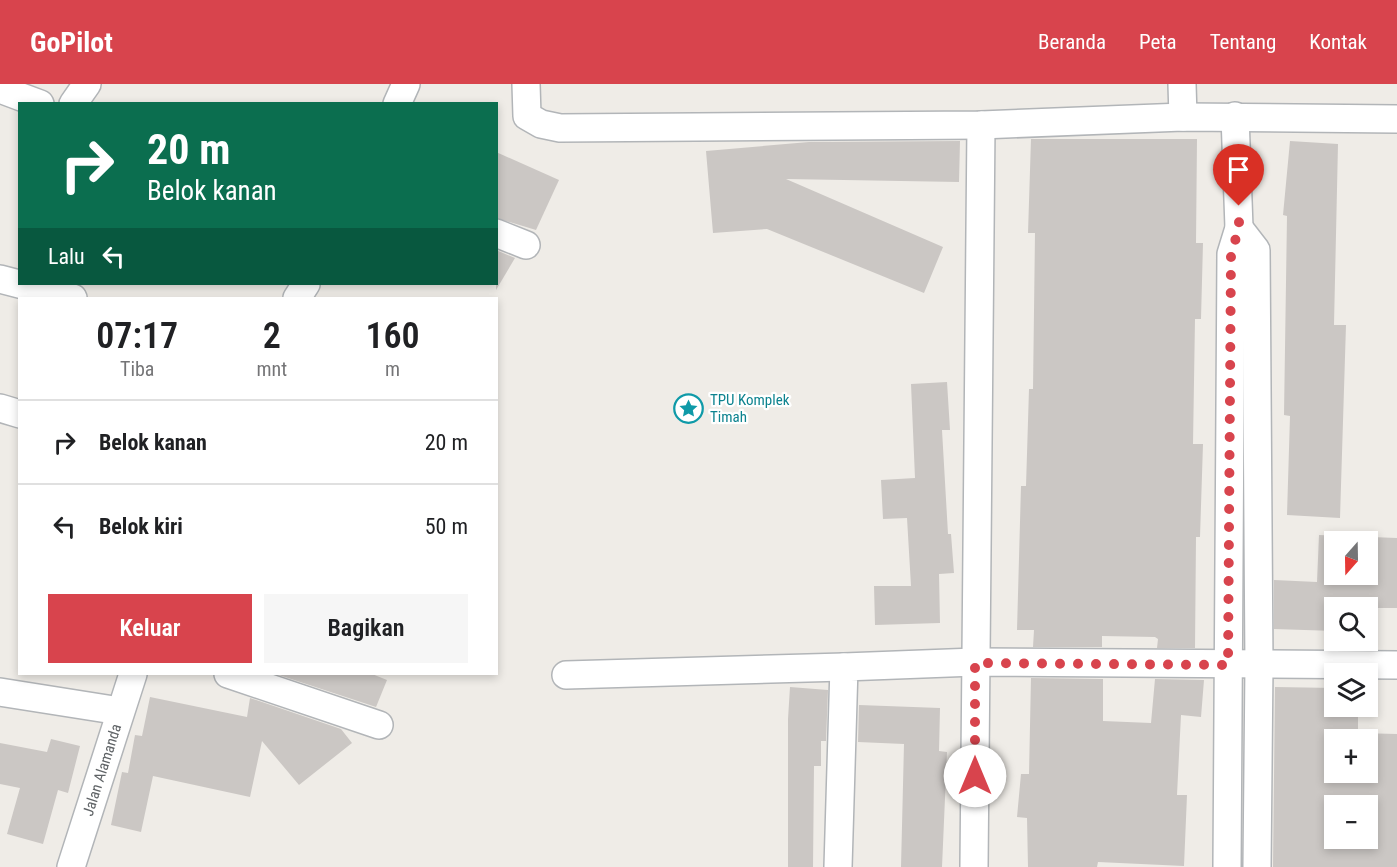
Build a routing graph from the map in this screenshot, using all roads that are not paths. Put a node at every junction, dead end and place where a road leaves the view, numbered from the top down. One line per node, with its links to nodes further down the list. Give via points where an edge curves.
1 (87, 84): 7 (street)
2 (406, 84): 8 (street)
3 (526, 84): 12 (street, via 527,116 560,128)
4 (1182, 84): 9 (street)
5 (0, 89): 6 (street)
6 (35, 102)
7 (74, 102)
8 (398, 102)
9 (1183, 117): 10 (street); 12 (street)
10 (1235, 117): 11 (street); 13 (street)
11 (1397, 118)
12 (981, 125): 22 (street)
13 (1239, 228): 23 (street, via 1231,254); 24 (street, via 1256,250)
14 (498, 234): 15 (street)
15 (526, 245)
16 (0, 279): 17 (street)
17 (18, 284)
18 (23, 285): 19 (street)
19 (69, 297)
20 (0, 408): 21 (street)
21 (18, 413)
22 (975, 663): 23 (street); 26 (street); 35 (street)
23 (1228, 665): 24 (street); 36 (street)
24 (1259, 665): 25 (street); 37 (street)
25 (1397, 665)
26 (844, 667): 29 (street); 34 (street)
27 (133, 675): 31 (street, Jalan Alamanda)
28 (231, 675): 32 (street)
29 (566, 675)
30 (0, 692): 31 (street)
31 (120, 711): 33 (street, Jalan Alamanda)
32 (379, 725)
33 (71, 867)
34 (838, 867)
35 (974, 867)
36 (1227, 867)
37 (1257, 867)

